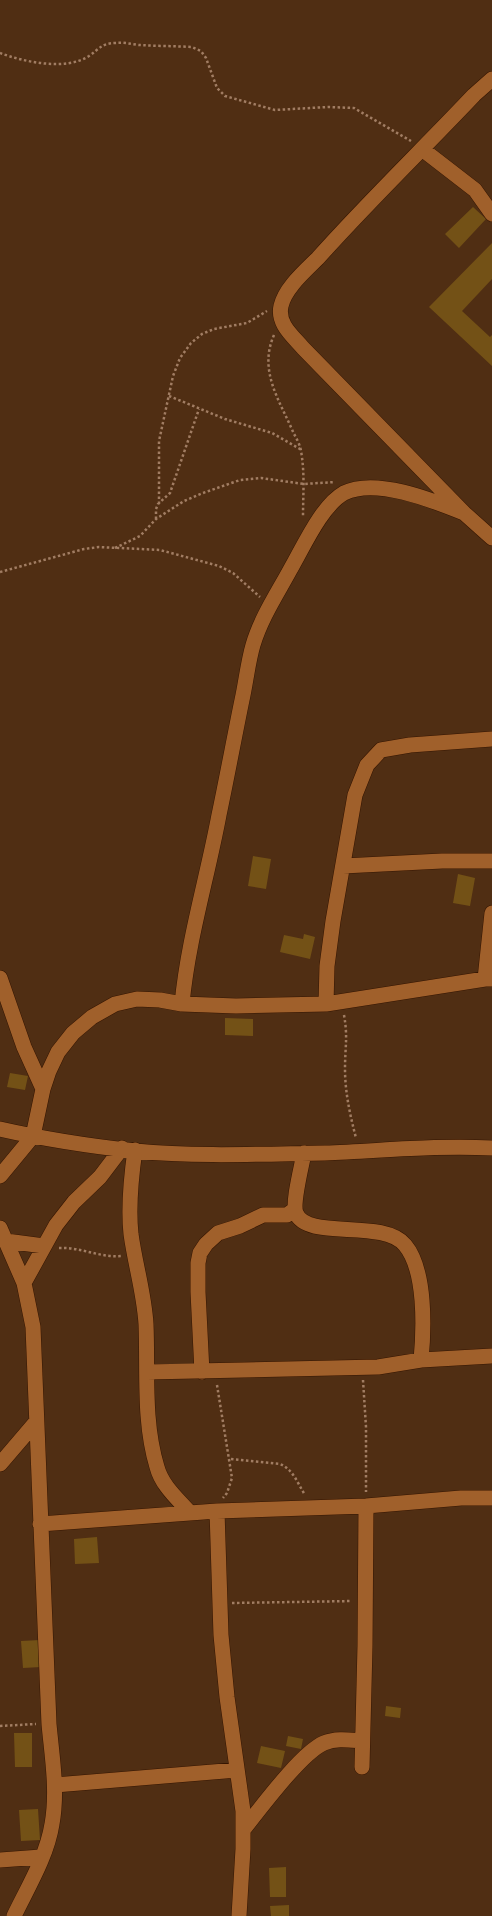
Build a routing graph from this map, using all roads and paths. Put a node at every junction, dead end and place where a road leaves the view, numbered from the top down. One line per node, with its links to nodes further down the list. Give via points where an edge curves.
1 (0, 53): 3 (path, via 41,64 66,63 89,56 99,46 116,43 192,47 206,58 217,88 225,96 275,110 328,106 354,108)
2 (492, 79): 3 (street)
3 (422, 149): 4 (street, via 475,190); 5 (street)
4 (492, 214)
5 (284, 297): 6 (street); 7 (path, via 247,323 202,334 180,358)
6 (281, 318): 9 (path, via 271,340 267,364); 12 (street, via 303,348)
7 (168, 396): 8 (path); 11 (path, via 159,441)
8 (199, 409): 9 (path, via 272,432); 11 (path, via 170,493)
9 (301, 449): 10 (path)
10 (304, 484): 13 (path, via 261,478 240,480 184,501); 14 (path)
11 (158, 504): 13 (path)
12 (464, 513): 15 (street); 18 (street, via 427,498 397,491 360,488 344,494 326,510 309,534)
13 (156, 519): 16 (path, via 140,536)
14 (303, 524)
15 (492, 538)
16 (114, 549): 17 (path, via 84,549); 18 (path, via 160,550 219,566 240,578)
17 (0, 572)
18 (270, 607): 26 (street, via 253,644 208,872 187,957)
19 (492, 739): 21 (street, via 381,750 367,765 355,795)
20 (492, 861): 21 (street)
21 (343, 866): 27 (street, via 330,942)
22 (492, 913): 24 (street)
23 (0, 978): 28 (street, via 24,1047)
24 (488, 979): 25 (street)
25 (341, 1000): 27 (street); 33 (path, via 347,1035 345,1067 349,1113)
26 (182, 1004): 27 (street); 28 (street, via 137,999 115,1004 92,1017 58,1052)
27 (326, 1004)
28 (43, 1089): 30 (street)
29 (0, 1129): 30 (street)
30 (34, 1136): 32 (street); 35 (street)
31 (492, 1148): 33 (street, via 462,1146)
32 (128, 1149): 34 (street, via 209,1154); 38 (street, via 63,1216); 39 (street, via 129,1204)
33 (359, 1151): 34 (street)
34 (304, 1153): 36 (street)
35 (0, 1176)
36 (295, 1209): 42 (street, via 299,1218 317,1227 367,1230 404,1243 417,1269 424,1327); 45 (street, via 287,1215 263,1215 218,1233 200,1253 198,1292)
37 (3, 1234): 38 (street); 40 (street)
38 (44, 1246): 39 (path, via 106,1256); 40 (street)
39 (136, 1255): 44 (street, via 144,1296)
40 (24, 1283): 46 (street, via 32,1327)
41 (492, 1356): 42 (street)
42 (421, 1360): 43 (street)
43 (362, 1368): 45 (street); 50 (path)
44 (147, 1372): 45 (street); 53 (street, via 148,1408 157,1468 163,1482)
45 (208, 1372): 47 (path, via 220,1395)
46 (36, 1422): 48 (street); 54 (street)
47 (231, 1460): 51 (path, via 284,1466); 52 (path, via 230,1486)
48 (0, 1464)
49 (492, 1498): 50 (street)
50 (366, 1506): 51 (street); 55 (street)
51 (312, 1507): 52 (street)
52 (214, 1512): 53 (street); 56 (street)
53 (190, 1513): 54 (street)
54 (40, 1524): 57 (street)
55 (366, 1600): 56 (path); 59 (street)
56 (219, 1604): 61 (street)
57 (49, 1724): 58 (path); 62 (street)
58 (0, 1726)
59 (362, 1741): 60 (street); 63 (street, via 336,1740 310,1752)
60 (362, 1767)
61 (236, 1770): 62 (street); 63 (street)
62 (55, 1785): 64 (street, via 52,1824)
63 (243, 1830): 67 (street)
64 (42, 1857): 65 (street); 66 (street)
65 (0, 1860)
66 (14, 1916)
67 (239, 1916)

